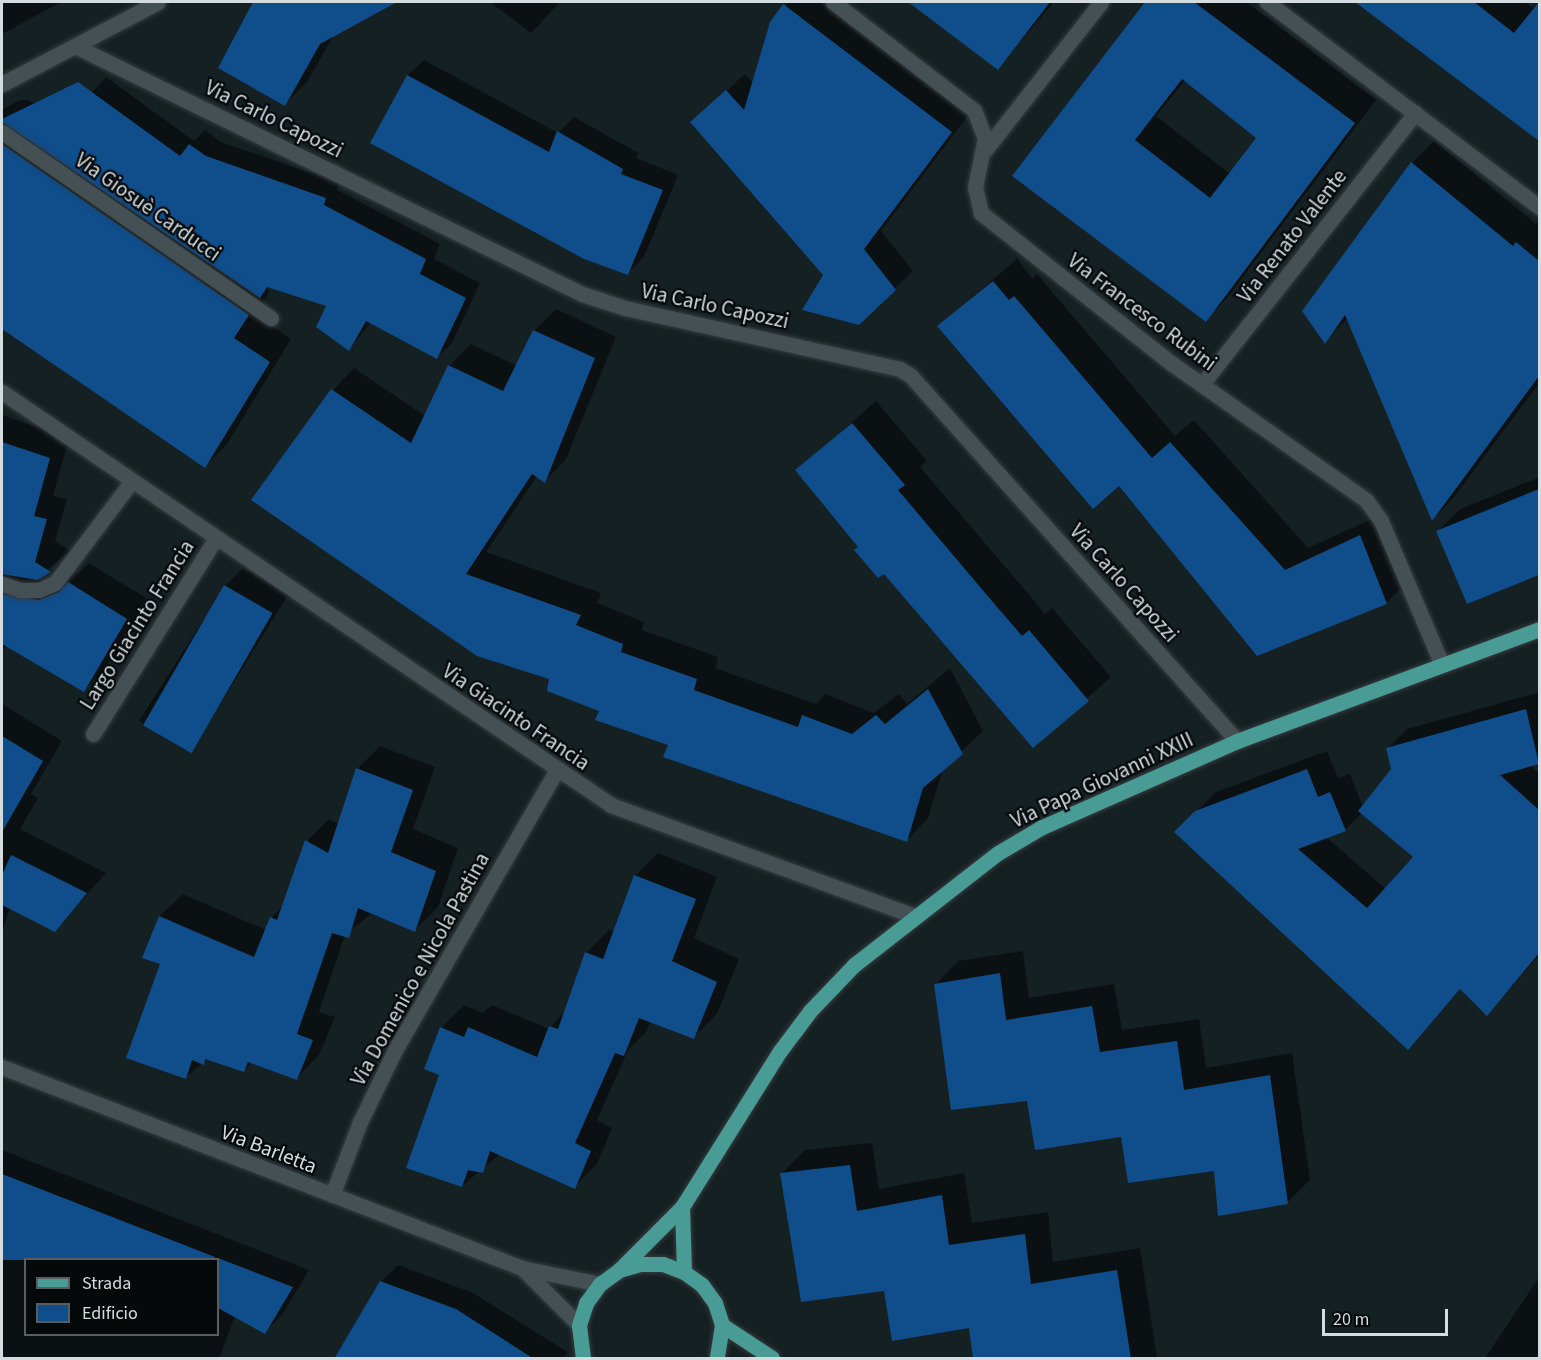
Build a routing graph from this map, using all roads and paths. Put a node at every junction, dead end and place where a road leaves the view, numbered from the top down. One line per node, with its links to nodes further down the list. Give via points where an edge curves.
1 (158, 2): 5 (street)
2 (833, 2): 9 (street, Via Francesco Rubini, via 974,110 982,126)
3 (1101, 2): 9 (street)
4 (1267, 2): 7 (street)
5 (75, 46): 6 (street); 20 (street, Via Carlo Capozzi, via 582,294 625,308 900,369 911,376)
6 (2, 84)
7 (1415, 113): 10 (street); 12 (street, Via Renato Valente)
8 (2, 132): 11 (street, Via Giosuè Carducci)
9 (986, 150): 12 (street, Via Francesco Rubini, via 975,187 981,213)
10 (1539, 208)
11 (271, 318)
12 (1202, 384): 18 (street, Via Francesco Rubini, via 1366,500 1381,521)
13 (2, 393): 14 (street, Via Giacinto Francia)
14 (132, 481): 15 (street, Via Giacinto Francia); 16 (street, via 55,583 39,590 20,590)
15 (216, 538): 19 (street, Largo Giacinto Francia); 21 (street, Via Giacinto Francia)
16 (2, 584)
17 (1539, 629): 18 (main road, Via Papa Giovanni XXIII)
18 (1442, 665): 20 (main road, Via Papa Giovanni XXIII)
19 (93, 734)
20 (1237, 741): 22 (main road, Via Papa Giovanni XXIII, via 1042,827 998,853)
21 (557, 769): 22 (street, Via Giacinto Francia, via 611,805); 24 (street, Via Domenico e Nicola Pastina, via 394,1050 360,1122)
22 (914, 916): 25 (main road, Via Papa Giovanni XXIII, via 854,965 810,1011 780,1051)
23 (2, 1067): 24 (street, Via Barletta)
24 (333, 1195): 26 (street, Via Barletta)
25 (682, 1207): 27 (main road, Via Papa Giovanni XXIII); 28 (main road)
26 (522, 1268): 29 (street, Via Barletta); 30 (street, Via Barletta)
27 (619, 1270): 28 (main road, via 640,1264 663,1264); 29 (main road)
28 (684, 1272): 31 (main road, via 702,1285 715,1304)
29 (600, 1284): 30 (main road, via 586,1303)
30 (579, 1325): 32 (main road)
31 (722, 1325): 33 (main road); 34 (main road)
32 (584, 1359)
33 (717, 1359)
34 (772, 1359)

